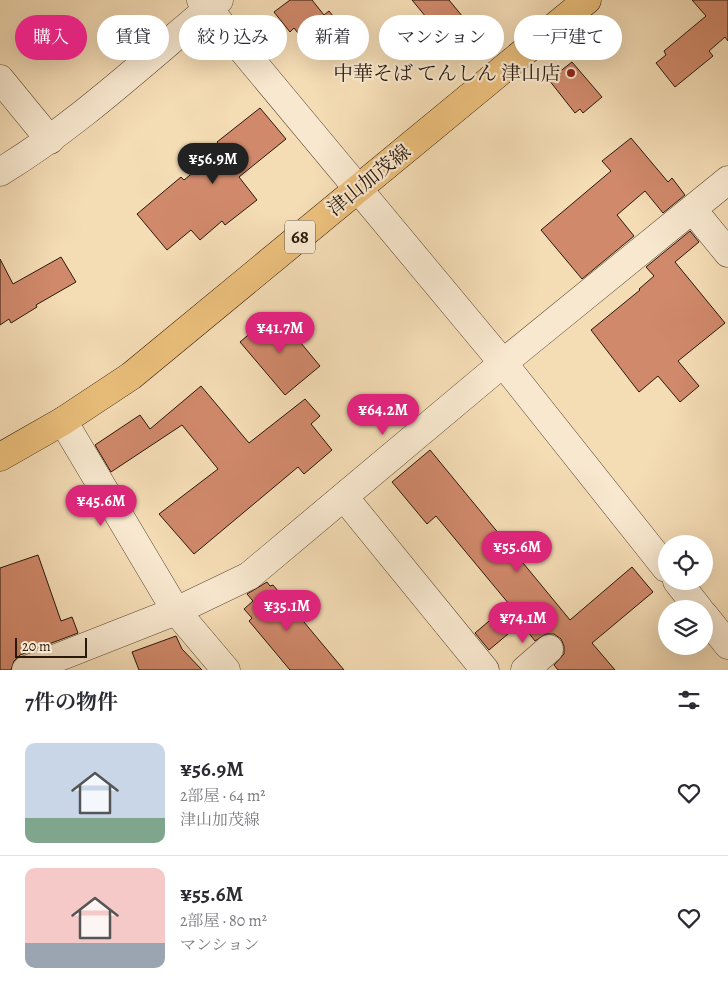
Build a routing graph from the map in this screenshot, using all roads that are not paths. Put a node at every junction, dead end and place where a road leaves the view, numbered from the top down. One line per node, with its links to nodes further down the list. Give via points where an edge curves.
1 (587, 0): 7 (main road, 津山加茂線 / 68)
2 (210, 3): 4 (street); 7 (street)
3 (0, 79): 4 (street)
4 (50, 140): 5 (street)
5 (0, 172)
6 (728, 180): 8 (street)
7 (357, 190): 10 (street); 11 (main road, 津山加茂線 / 68, via 131,376)
8 (693, 210): 9 (street); 10 (street)
9 (728, 253)
10 (503, 363): 13 (street); 14 (street)
11 (63, 421): 12 (main road, 津山加茂線 / 68); 17 (street)
12 (3, 449)
13 (344, 497): 17 (street, via 249,576); 23 (street)
14 (658, 558)
15 (684, 590): 16 (street)
16 (692, 600)
17 (176, 611): 21 (street); 22 (street)
18 (713, 626): 19 (street)
19 (728, 645)
20 (549, 649): 24 (street)
21 (26, 670)
22 (226, 670)
23 (485, 670)
24 (525, 670)

